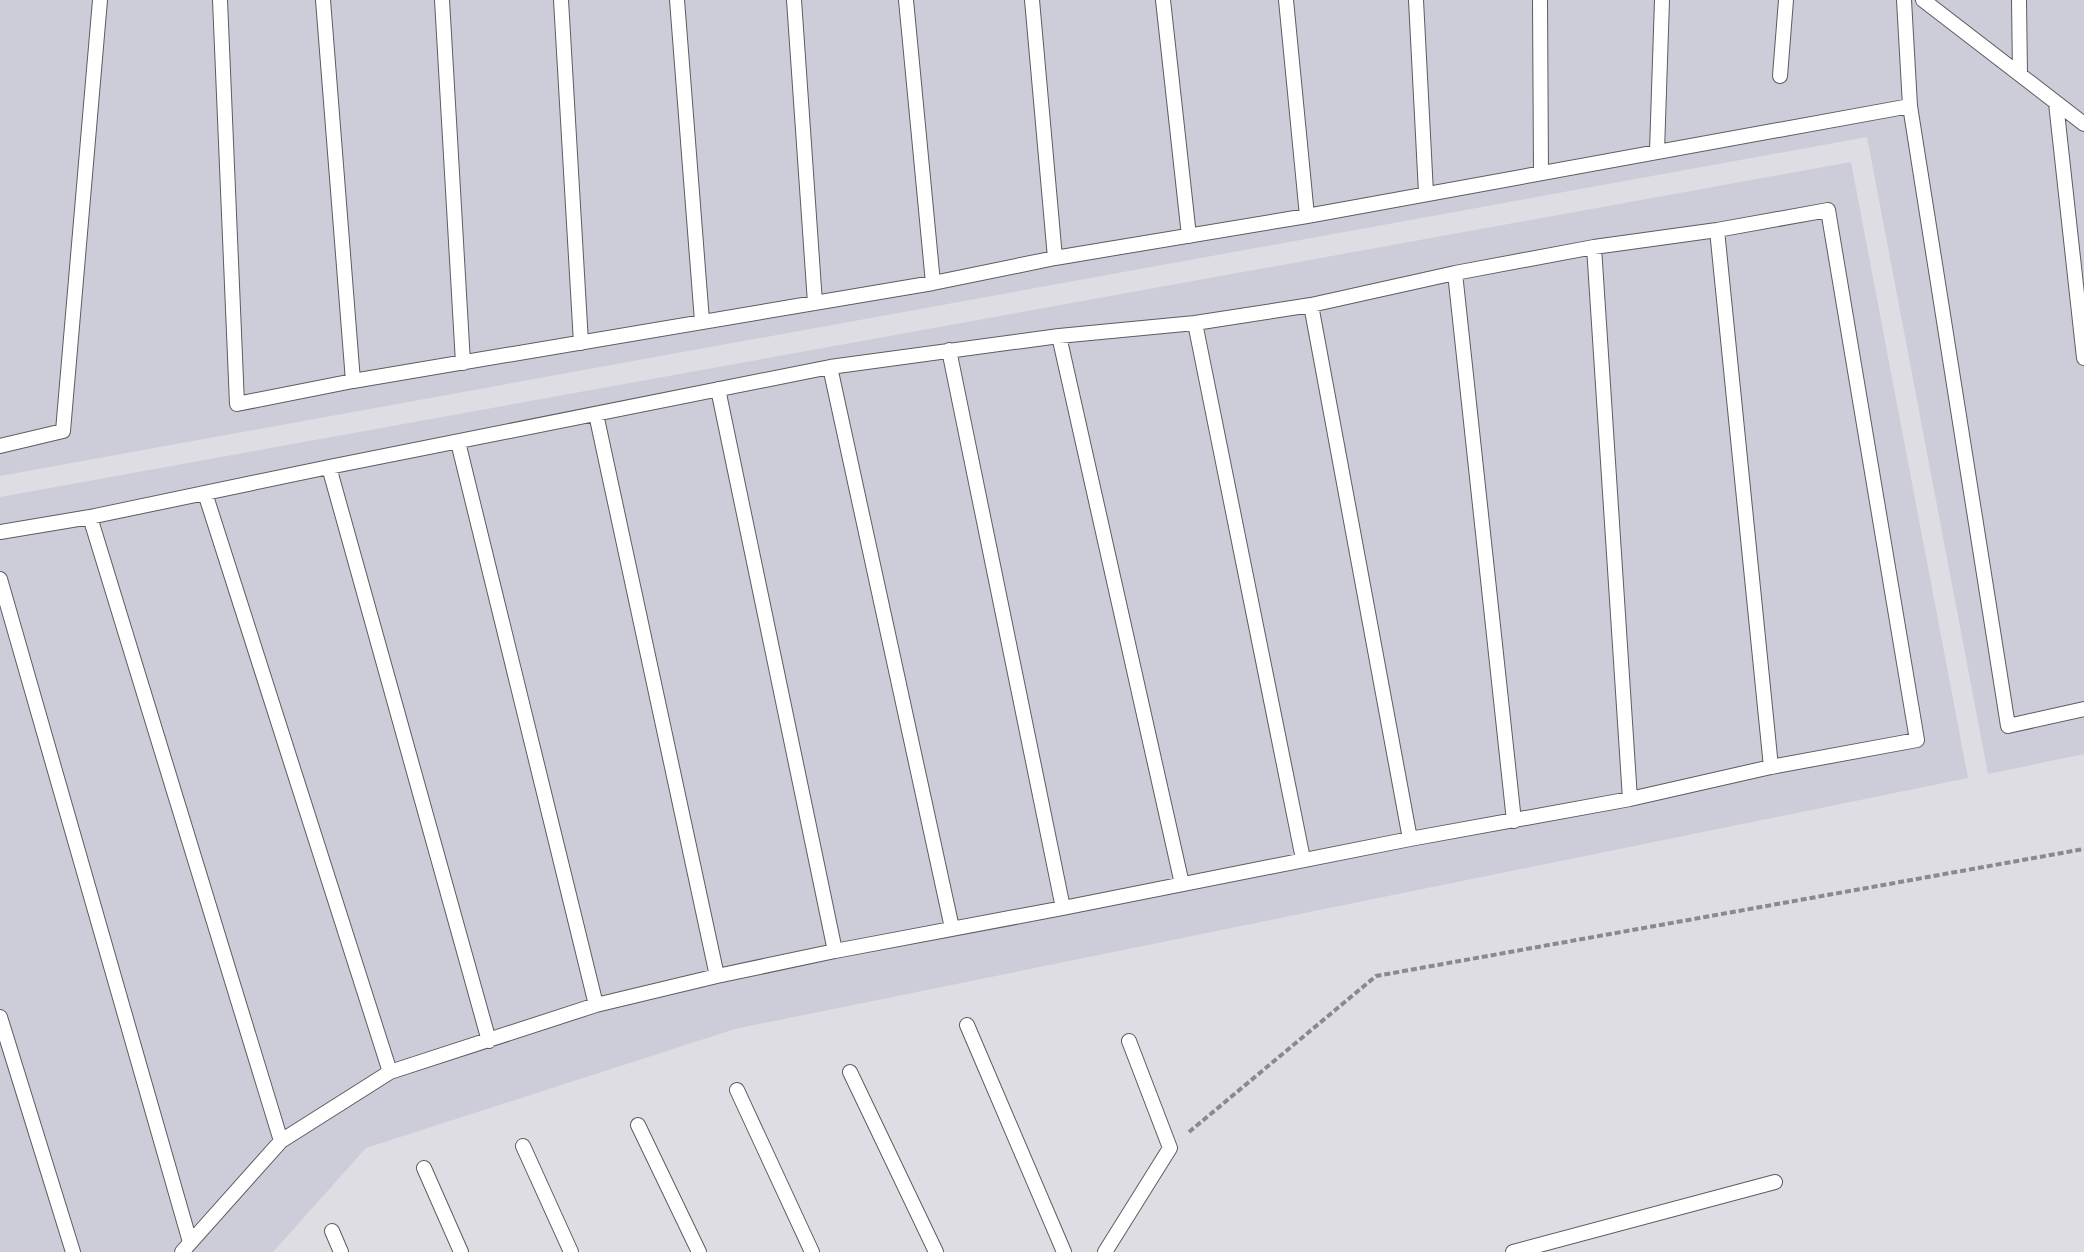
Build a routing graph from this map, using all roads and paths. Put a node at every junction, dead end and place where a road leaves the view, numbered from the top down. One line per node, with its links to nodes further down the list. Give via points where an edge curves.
1 (100, 0): 48 (lane, via 63,431)
2 (220, 0): 44 (lane, via 237,404)
3 (323, 0): 44 (lane)
4 (442, 0): 42 (lane)
5 (561, 0): 39 (lane)
6 (677, 0): 36 (lane)
7 (794, 0): 34 (lane)
8 (906, 0): 33 (lane)
9 (1032, 0): 31 (lane)
10 (1163, 0): 29 (lane)
11 (1286, 0): 27 (lane)
12 (1416, 0): 26 (lane)
13 (1540, 0): 25 (lane)
14 (1662, 0): 24 (lane)
15 (1786, 0): 20 (lane)
16 (1904, 0): 22 (lane)
17 (1923, 0): 19 (lane)
18 (2019, 0): 19 (lane)
19 (2020, 74): 21 (lane)
20 (1780, 76)
21 (2056, 104): 23 (lane); 41 (lane)
22 (1910, 106): 24 (lane); 54 (lane, via 2008,726)
23 (2084, 124)
24 (1657, 150): 25 (lane)
25 (1541, 173): 26 (lane)
26 (1426, 193): 27 (lane)
27 (1307, 216): 29 (lane)
28 (1717, 230): 30 (lane); 55 (lane); 55 (lane, via 1828,210 1917,740)
29 (1189, 236): 31 (lane)
30 (1594, 247): 32 (lane); 56 (lane)
31 (1055, 258): 33 (lane)
32 (1455, 273): 35 (lane); 57 (lane)
33 (933, 283): 34 (lane)
34 (815, 303): 36 (lane)
35 (1311, 305): 37 (lane); 58 (lane)
36 (702, 321): 39 (lane)
37 (1195, 323): 38 (lane); 60 (lane)
38 (1059, 336): 40 (lane); 61 (lane)
39 (581, 343): 42 (lane)
40 (949, 350): 43 (lane); 62 (lane)
41 (2084, 358)
42 (463, 363): 44 (lane)
43 (830, 367): 45 (lane); 63 (lane)
44 (352, 381)
45 (718, 389): 46 (lane); 64 (lane)
46 (596, 414): 47 (lane); 65 (lane)
47 (458, 442): 49 (lane); 66 (lane)
48 (0, 446)
49 (329, 467): 50 (lane); 69 (lane)
50 (205, 493): 51 (lane); 71 (lane)
51 (90, 517): 52 (lane); 75 (lane)
52 (0, 532)
53 (0, 579): 81 (lane)
54 (2084, 709)
55 (1771, 767): 56 (lane)
56 (1630, 799): 57 (lane)
57 (1514, 821): 58 (lane)
58 (1410, 839): 60 (lane)
59 (2084, 849): 77 (path, via 1376,975)
60 (1303, 859): 61 (lane)
61 (1182, 884): 62 (lane)
62 (1063, 908): 63 (lane)
63 (952, 928): 64 (lane)
64 (836, 951): 65 (lane)
65 (717, 975): 66 (lane)
66 (596, 1005): 69 (lane)
67 (0, 1017): 82 (lane)
68 (967, 1025): 89 (lane)
69 (489, 1041): 71 (lane)
70 (1129, 1041): 77 (lane)
71 (390, 1072): 75 (lane)
72 (850, 1072): 88 (lane)
73 (737, 1089): 87 (lane)
74 (638, 1125): 86 (lane)
75 (280, 1141): 81 (lane)
76 (523, 1146): 85 (lane)
77 (1170, 1148): 90 (lane)
78 (424, 1168): 84 (lane)
79 (1775, 1182): 91 (lane)
80 (332, 1231): 83 (lane)
81 (186, 1247)
82 (73, 1252)
83 (341, 1252)
84 (461, 1252)
85 (571, 1252)
86 (699, 1252)
87 (812, 1252)
88 (936, 1252)
89 (1064, 1252)
90 (1105, 1252)
91 (1513, 1252)

